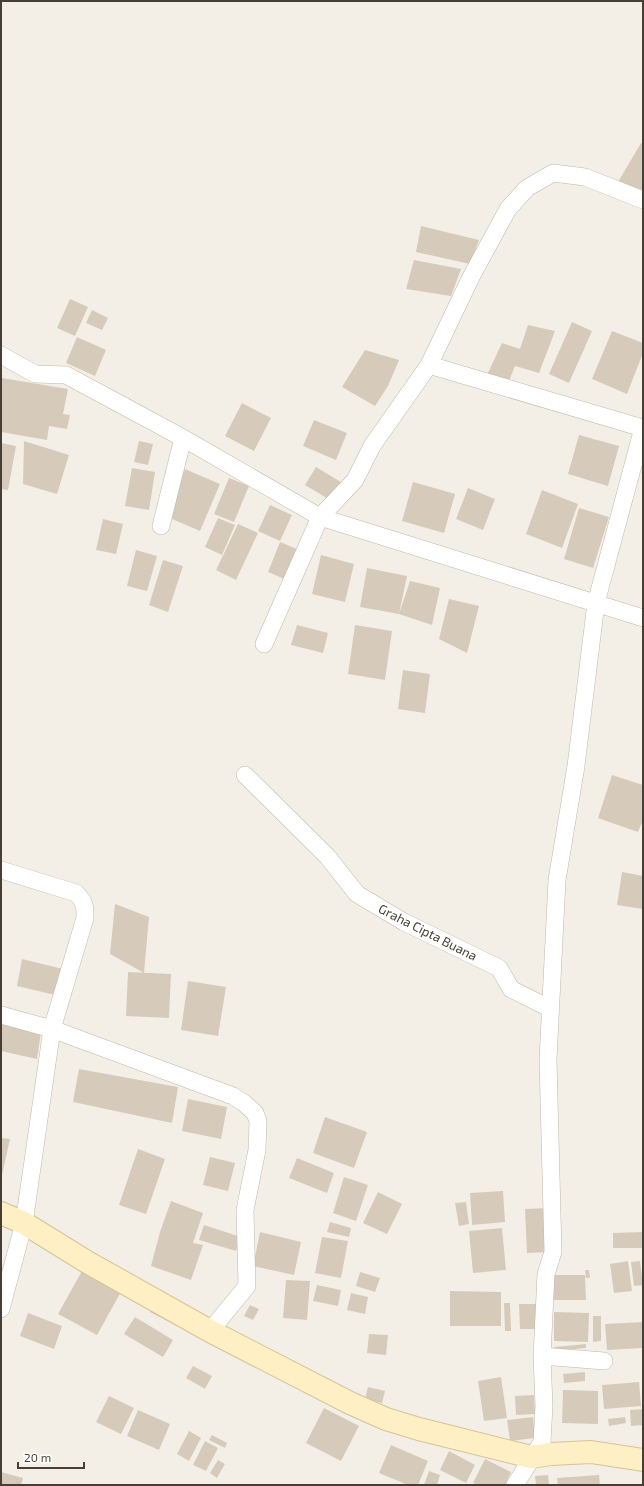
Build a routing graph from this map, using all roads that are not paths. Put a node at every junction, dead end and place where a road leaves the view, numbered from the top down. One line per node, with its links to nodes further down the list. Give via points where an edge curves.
1 (643, 200): 3 (street, via 584,177 553,174 527,188 508,209)
2 (1, 355): 5 (street, via 35,374 66,375)
3 (428, 364): 4 (street); 6 (street, via 372,446 355,480)
4 (643, 428): 8 (street)
5 (183, 438): 6 (street); 7 (street)
6 (320, 517): 8 (street); 10 (street)
7 (161, 526)
8 (596, 603): 9 (street); 13 (street, via 576,766 557,880)
9 (643, 618)
10 (264, 644)
11 (245, 775): 13 (street, Graha Cipta Buana, via 327,856 357,894 404,922 499,968 511,989)
12 (1, 870): 15 (street, via 76,893 85,906 85,918)
13 (551, 1008): 20 (street, via 548,1060 553,1252 546,1274)
14 (1, 1015): 15 (street)
15 (52, 1029): 17 (street); 19 (street, via 233,1096 255,1113 258,1121 257,1150 245,1210 247,1286)
16 (1, 1213): 17 (street)
17 (24, 1223): 18 (street); 19 (street, via 87,1262)
18 (1, 1309)
19 (210, 1331): 22 (street, via 386,1419)
20 (542, 1356): 21 (street); 22 (street, via 542,1442)
21 (604, 1361)
22 (532, 1457): 23 (street, via 591,1452); 24 (street)
23 (643, 1460)
24 (515, 1485)

